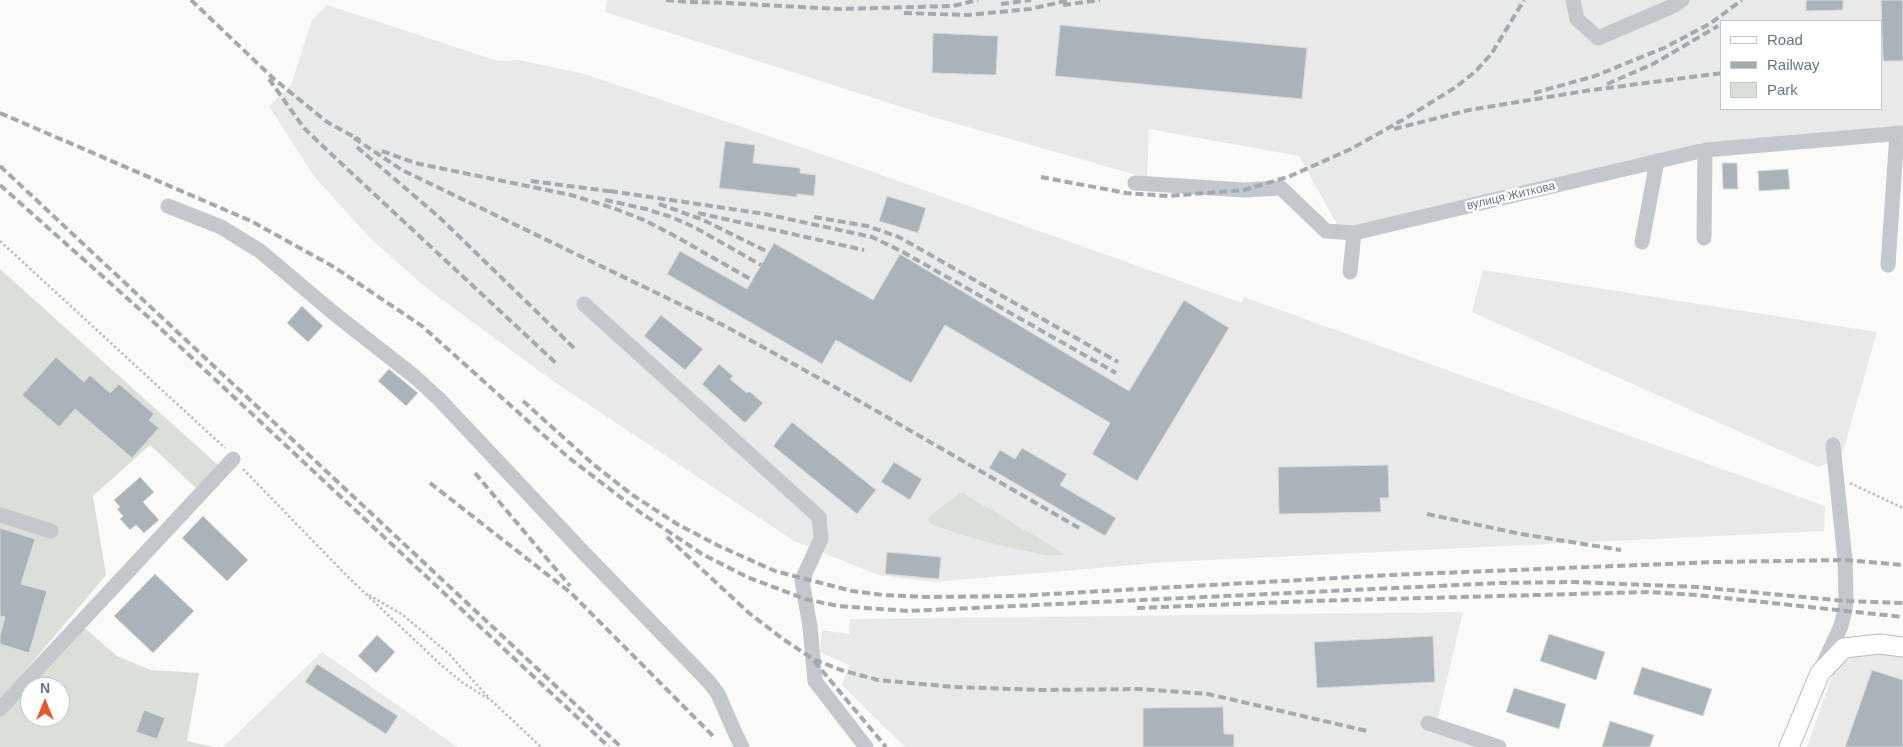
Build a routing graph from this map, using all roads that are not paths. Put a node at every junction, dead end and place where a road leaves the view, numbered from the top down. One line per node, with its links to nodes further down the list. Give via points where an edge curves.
1 (1573, 0): 2 (street, via 1577,19 1598,38)
2 (1682, 0)
3 (1900, 133): 4 (street, вулиця Житкова); 11 (street)
4 (1705, 150): 5 (street, вулиця Житкова); 9 (street)
5 (1657, 161): 8 (street, вулиця Житкова); 10 (street)
6 (1135, 183): 8 (street, вулиця Житкова, via 1244,190 1281,188 1326,232)
7 (168, 206): 22 (street, via 221,227 260,250 440,399 709,682 718,694)
8 (1354, 233): 12 (street)
9 (1704, 238)
10 (1642, 242)
11 (1888, 265)
12 (1350, 272)
13 (584, 304): 23 (street, via 820,517 821,538 802,580 815,681)
14 (1833, 445): 19 (street, via 1845,560 1846,610)
15 (233, 459): 20 (street)
16 (0, 515): 17 (street)
17 (51, 531)
18 (1903, 648): 19 (main road, via 1880,644 1844,648)
19 (1820, 673): 25 (main road)
20 (0, 710)
21 (1428, 723): 24 (street)
22 (742, 747)
23 (866, 747)
24 (1499, 747)
25 (1789, 747)

